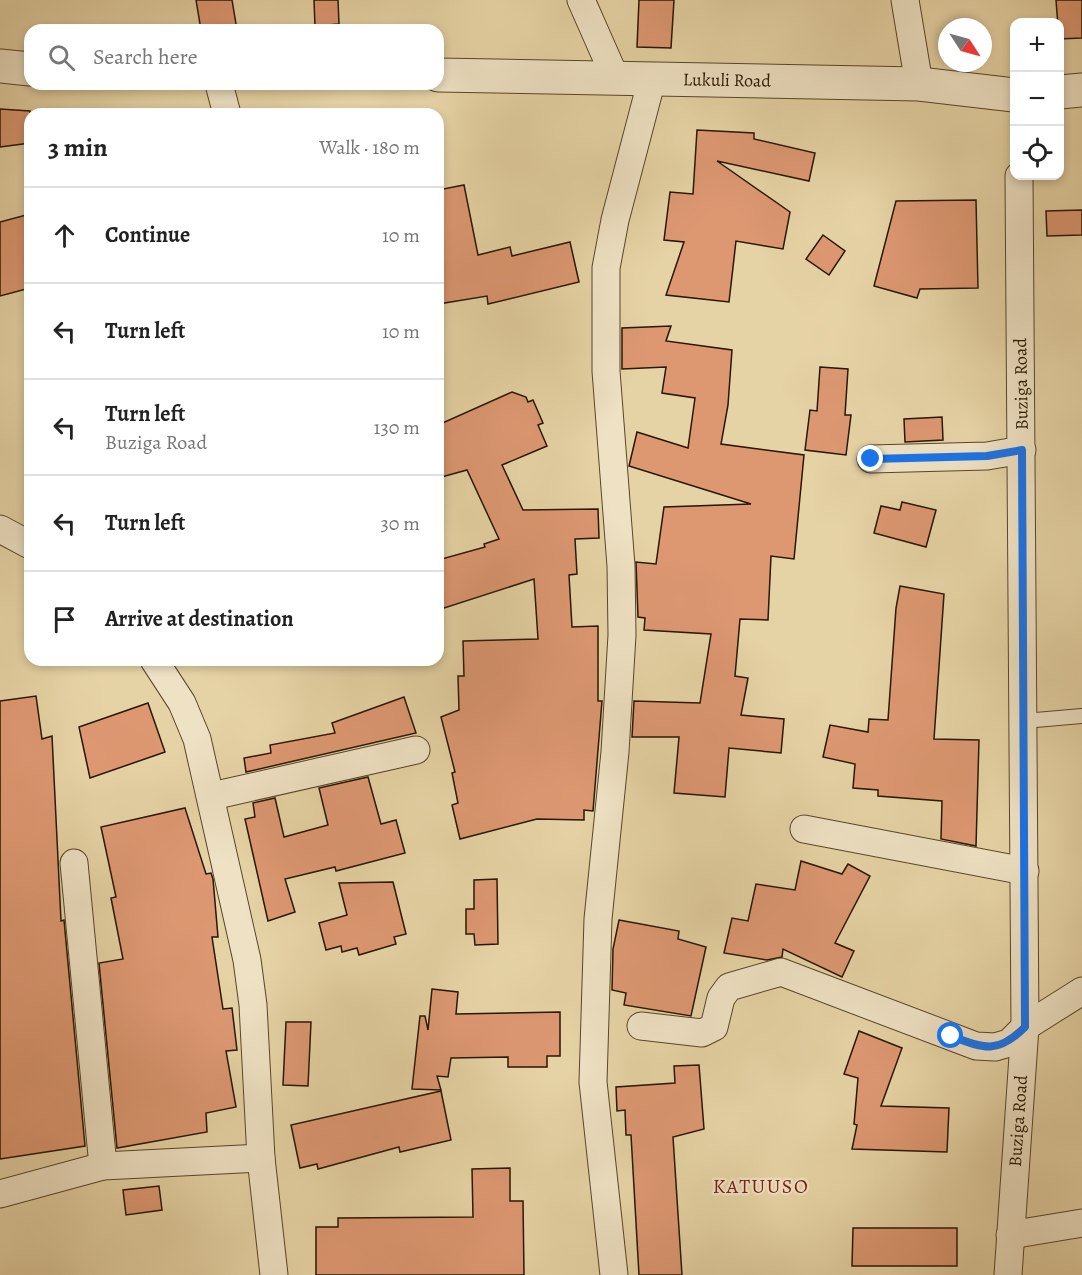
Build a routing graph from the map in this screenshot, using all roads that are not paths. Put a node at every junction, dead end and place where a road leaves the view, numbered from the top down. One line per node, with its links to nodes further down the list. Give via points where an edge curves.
1 (581, 0): 6 (street)
2 (905, 0): 8 (street)
3 (0, 66): 4 (street)
4 (24, 68)
5 (444, 75): 6 (street, Lukuli Road)
6 (615, 77): 7 (street, Lukuli Road)
7 (652, 79): 8 (street, Lukuli Road); 36 (street, via 606,268 606,371 621,566 622,634 598,920 593,1082)
8 (919, 84): 12 (street, Lukuli Road)
9 (221, 90): 13 (street)
10 (1082, 90): 11 (street)
11 (1064, 92)
12 (1010, 95)
13 (225, 108)
14 (1018, 180): 15 (street, Buziga Road)
15 (1022, 450): 16 (street, via 987,456); 21 (street, Buziga Road)
16 (871, 459)
17 (0, 529): 18 (street)
18 (24, 543)
19 (158, 666): 23 (street, via 182,703 197,739)
20 (1082, 716): 21 (lane)
21 (1024, 721): 26 (street, Buziga Road)
22 (416, 750): 23 (street)
23 (212, 796): 30 (street, via 254,1005)
24 (804, 829): 26 (street)
25 (74, 863): 31 (street)
26 (1025, 871): 29 (street, Buziga Road)
27 (1082, 991): 29 (street)
28 (641, 1026): 29 (street, via 702,1033 714,1027 721,998 729,987 781,972 976,1046 1009,1043)
29 (1025, 1027): 34 (street, Buziga Road)
30 (261, 1158): 31 (street); 35 (street)
31 (103, 1166): 32 (street)
32 (0, 1194)
33 (1082, 1223): 34 (street)
34 (1010, 1235): 37 (street, Buziga Road)
35 (274, 1275)
36 (614, 1275)
37 (1008, 1275)

